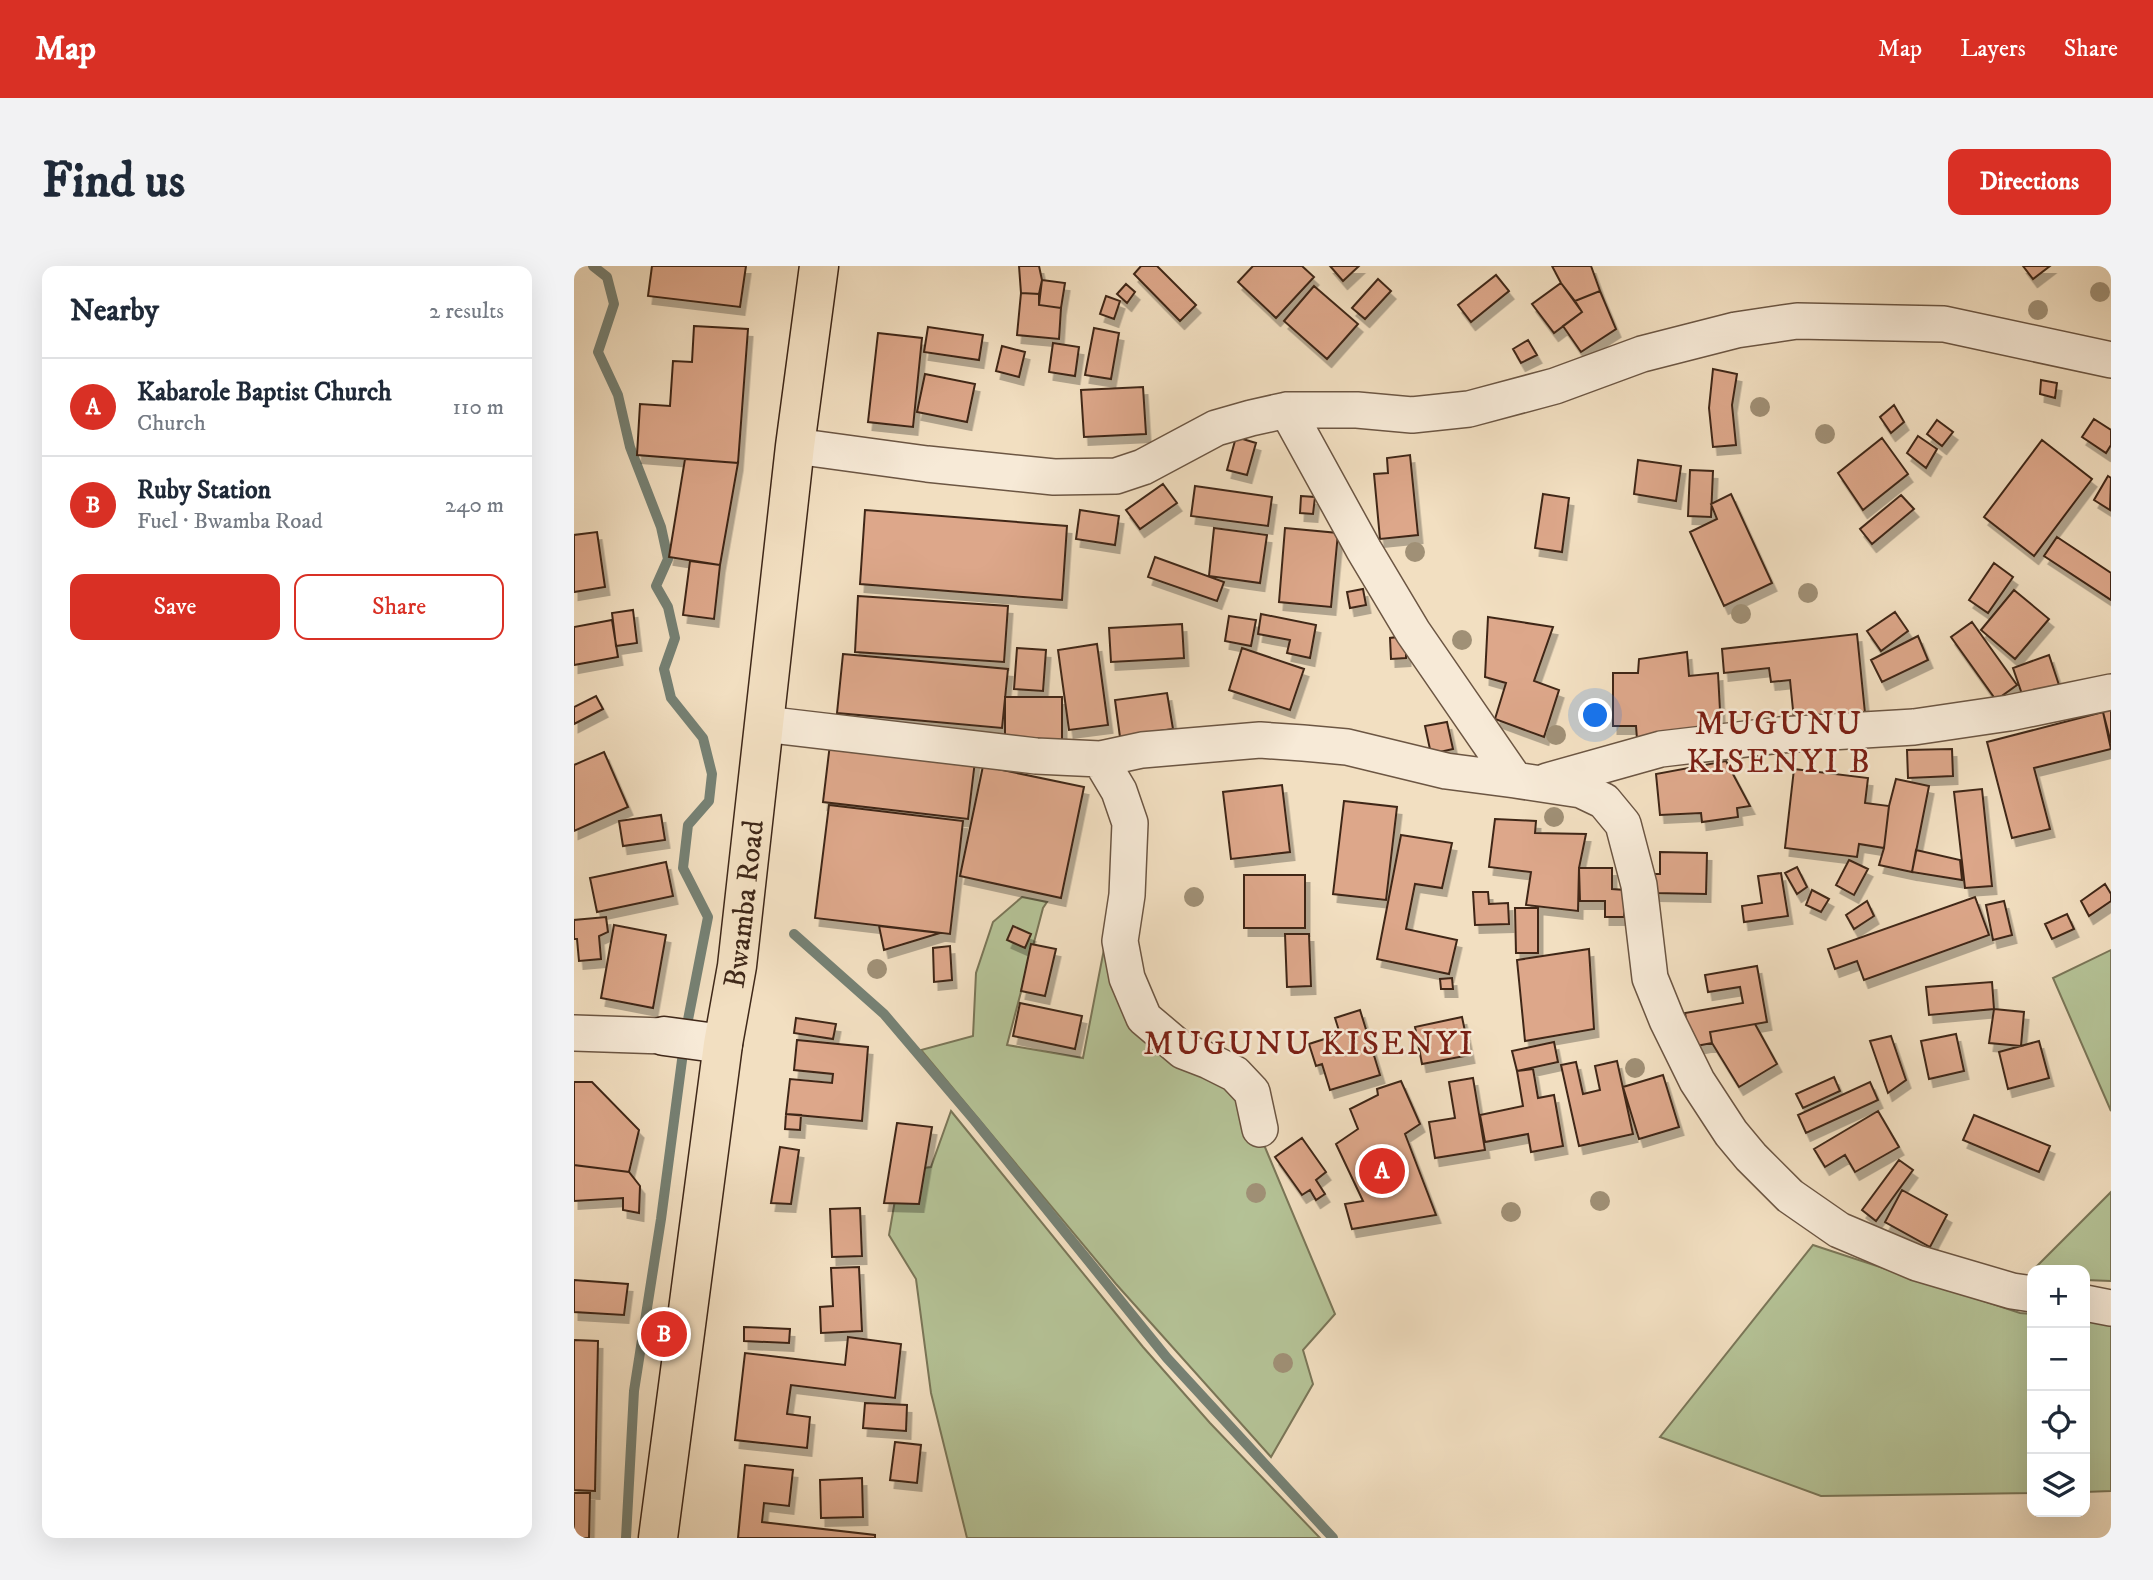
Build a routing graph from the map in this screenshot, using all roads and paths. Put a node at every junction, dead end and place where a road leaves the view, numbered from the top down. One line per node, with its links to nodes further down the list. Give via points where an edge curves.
1 (819, 266): 4 (main road, Bwamba Road)
2 (2110, 358): 3 (street, via 1944,324 1797,321 1736,330 1642,354 1555,386 1469,410 1412,415)
3 (1287, 410): 4 (street, via 1216,428 1143,467 1116,476 1054,477); 8 (street, via 1413,632)
4 (795, 446): 6 (main road, Bwamba Road)
5 (2111, 692): 8 (street, via 1914,727 1780,735 1661,749)
6 (764, 724): 7 (street, via 1036,756); 11 (main road, Bwamba Road, via 737,966)
7 (1100, 759): 8 (street, via 1142,750 1271,741 1347,747 1447,771); 12 (street, via 1119,791 1130,823 1120,941 1135,998 1144,1018 1183,1051 1235,1074 1252,1092)
8 (1526, 782): 13 (street, via 1581,790 1604,801 1623,824 1639,885 1650,978 1697,1081 1751,1157 1790,1196 1839,1230 1917,1264)
9 (574, 1033): 10 (street)
10 (664, 1036): 11 (street)
11 (723, 1044): 16 (main road, Bwamba Road)
12 (1260, 1129)
13 (2027, 1293)
14 (2090, 1304): 15 (street)
15 (2111, 1308)
16 (658, 1538)

